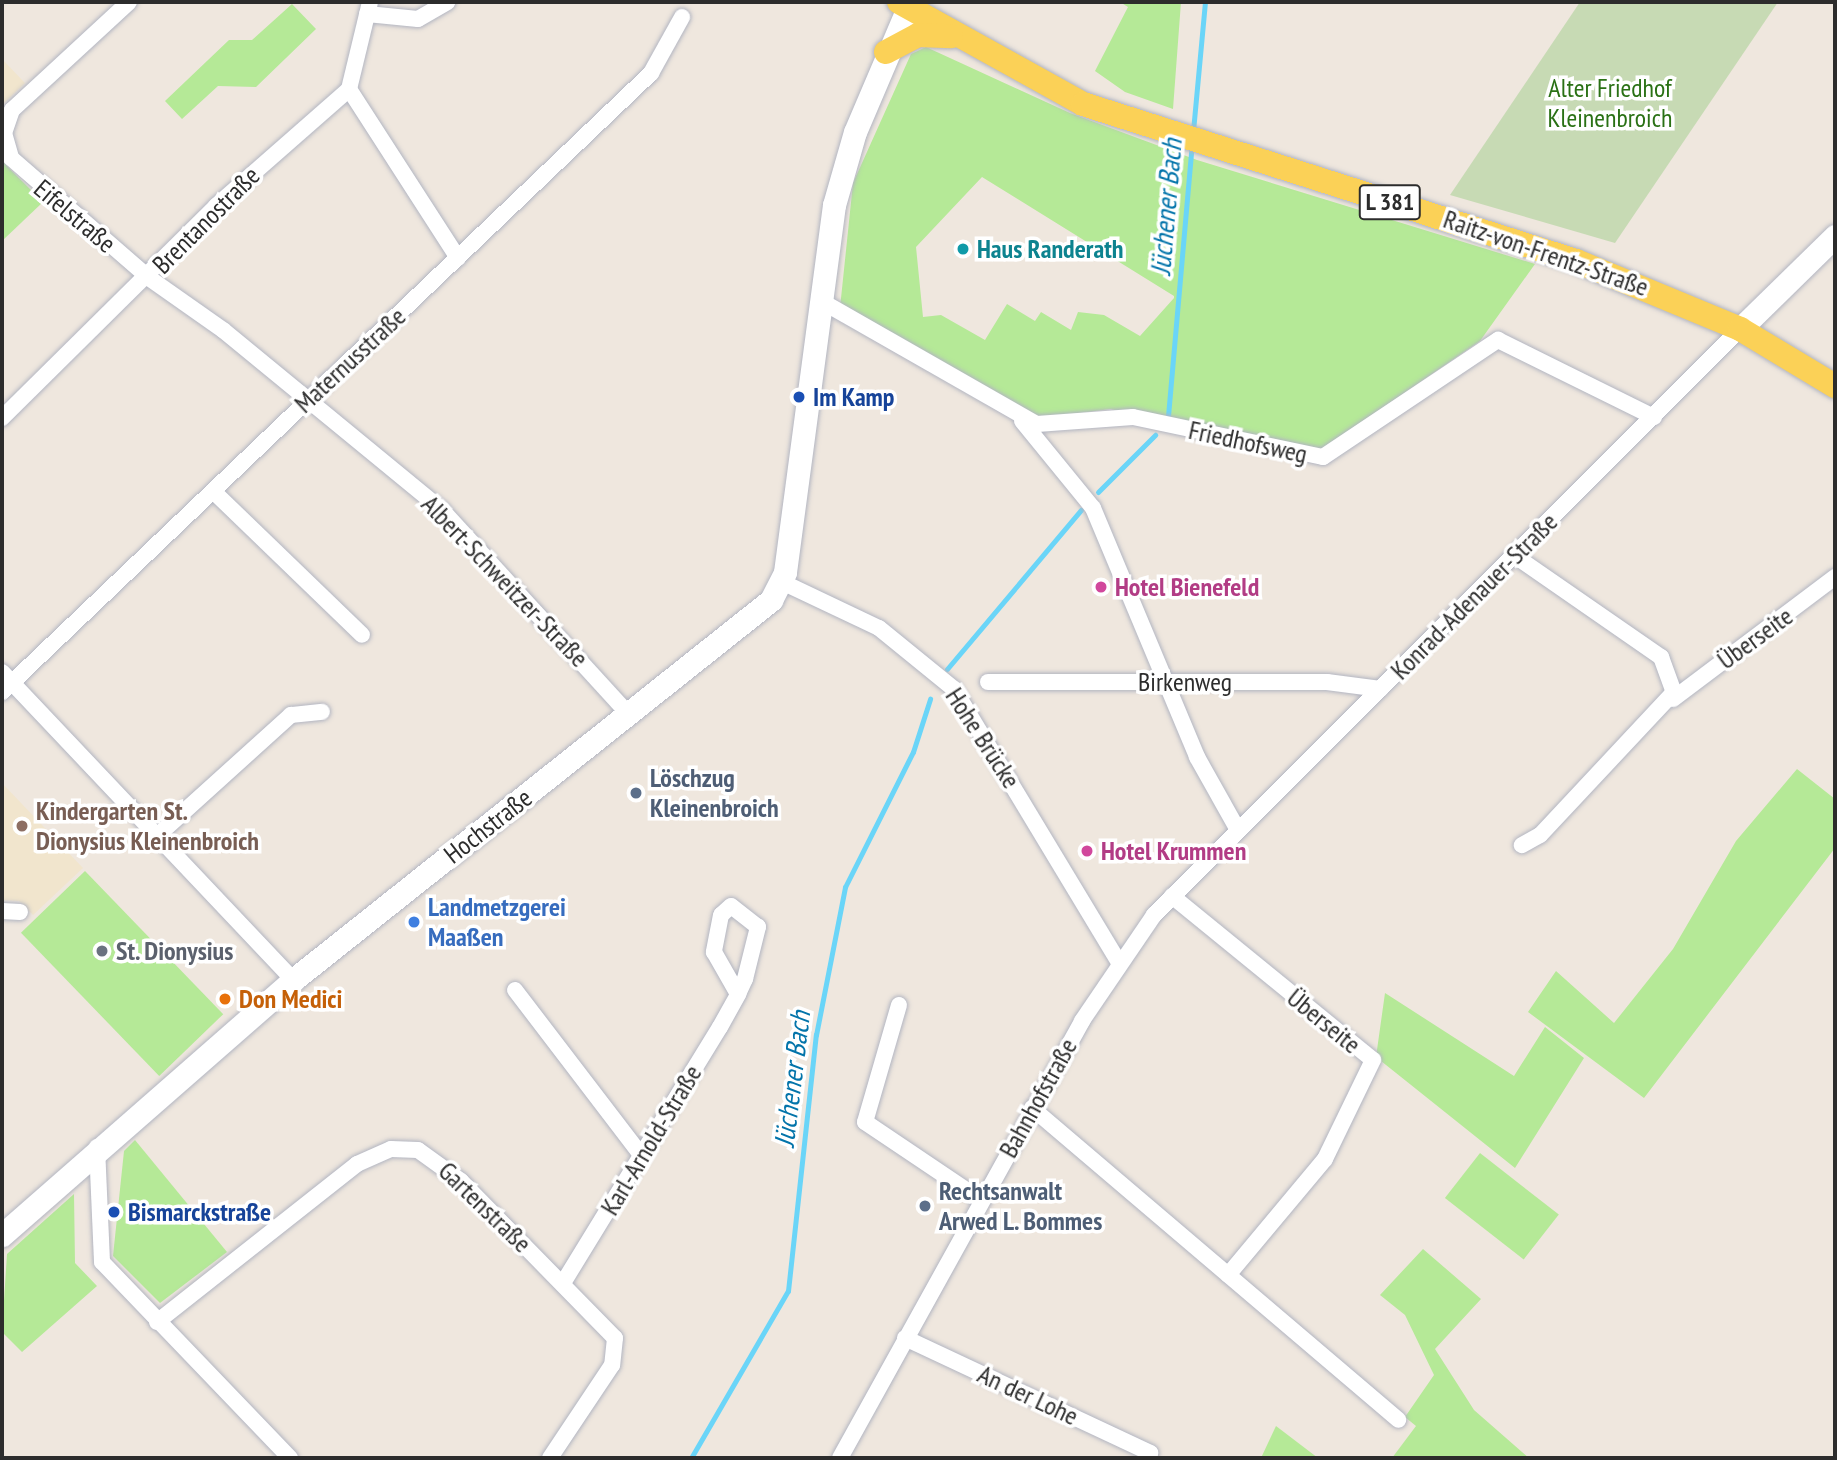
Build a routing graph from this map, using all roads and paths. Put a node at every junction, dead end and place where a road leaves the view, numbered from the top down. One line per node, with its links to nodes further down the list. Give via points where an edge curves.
1 (129, 2): 11 (street, Eifelstraße, via 19,101 4,133 21,170)
2 (447, 2): 4 (street, via 418,19)
3 (904, 5): 6 (main road, Raitz-von-Frentz-Straße / L 381); 7 (street)
4 (369, 8): 8 (street)
5 (682, 17): 10 (street, Maternusstraße, via 655,69)
6 (952, 36): 7 (main road, via 926,34); 13 (main road, Raitz-von-Frentz-Straße / L 381, via 1083,104 1203,147 1519,240)
7 (886, 52): 12 (street, via 841,175)
8 (349, 89): 10 (street, via 360,115); 11 (street, Brentanostraße, via 216,206)
9 (1835, 236): 13 (street, Konrad-Adenauer-Straße)
10 (458, 258): 15 (street, Maternusstraße)
11 (149, 278): 15 (street, Eifelstraße); 17 (street, Brentanostraße)
12 (821, 301): 18 (street, Friedhofsweg); 22 (street)
13 (1740, 329): 14 (main road, Raitz-von-Frentz-Straße / L 381); 16 (street, Konrad-Adenauer-Straße)
14 (1835, 386)
15 (308, 400): 19 (street, Maternusstraße); 30 (street, Albert-Schweitzer-Straße, via 465,533)
16 (1654, 416): 18 (street, Friedhofsweg, via 1498,340 1323,457 1133,417 1044,424); 20 (street, Konrad-Adenauer-Straße)
17 (2, 418)
18 (1017, 418): 26 (street, via 1093,508)
19 (213, 491): 23 (street); 25 (street, Maternusstraße)
20 (1515, 556): 27 (street, Konrad-Adenauer-Straße); 28 (street, via 1661,657 1672,674)
21 (1835, 577): 28 (street, Überseite)
22 (782, 582): 30 (street, Hochstraße, via 757,615); 37 (street, Hohe Brücke, via 879,628 954,689)
23 (362, 635)
24 (988, 681): 26 (street, Birkenweg)
25 (5, 682): 32 (street)
26 (1166, 682): 27 (street, Birkenweg, via 1327,682); 31 (street)
27 (1381, 689): 31 (street, Konrad-Adenauer-Straße)
28 (1673, 699): 33 (street, Überseite, via 1541,835)
29 (322, 712): 32 (street, via 291,715)
30 (630, 716): 38 (street, Hochstraße)
31 (1238, 830): 34 (street, Konrad-Adenauer-Straße)
32 (157, 836): 38 (street)
33 (1522, 845)
34 (1172, 896): 37 (street, Konrad-Adenauer-Straße); 47 (street, Überseite, via 1373,1060 1325,1160)
35 (2, 911): 36 (street)
36 (20, 912)
37 (1118, 961): 42 (street, Bahnhofstraße)
38 (293, 980): 43 (street, Hochstraße)
39 (515, 990): 44 (street)
40 (738, 994): 40 (street, Karl-Arnold-Straße, via 758,931 731,906 721,915 714,952); 44 (street, Karl-Arnold-Straße)
41 (899, 1005): 45 (street, via 865,1122)
42 (1032, 1108): 45 (street, Bahnhofstraße); 47 (street)
43 (97, 1147): 46 (street, Hochstraße); 49 (street, via 99,1255)
44 (642, 1156): 48 (street, Karl-Arnold-Straße)
45 (981, 1200): 50 (street, Bahnhofstraße)
46 (2, 1235)
47 (1228, 1275): 51 (street)
48 (562, 1283): 49 (street, Gartenstraße, via 438,1160 398,1148 357,1164); 54 (street, Gartenstraße, via 607,1328 617,1348)
49 (156, 1322): 53 (street)
50 (905, 1338): 52 (street, An der Lohe); 55 (street, Bahnhofstraße)
51 (1398, 1420)
52 (1149, 1456)
53 (290, 1458)
54 (550, 1458)
55 (840, 1458)

